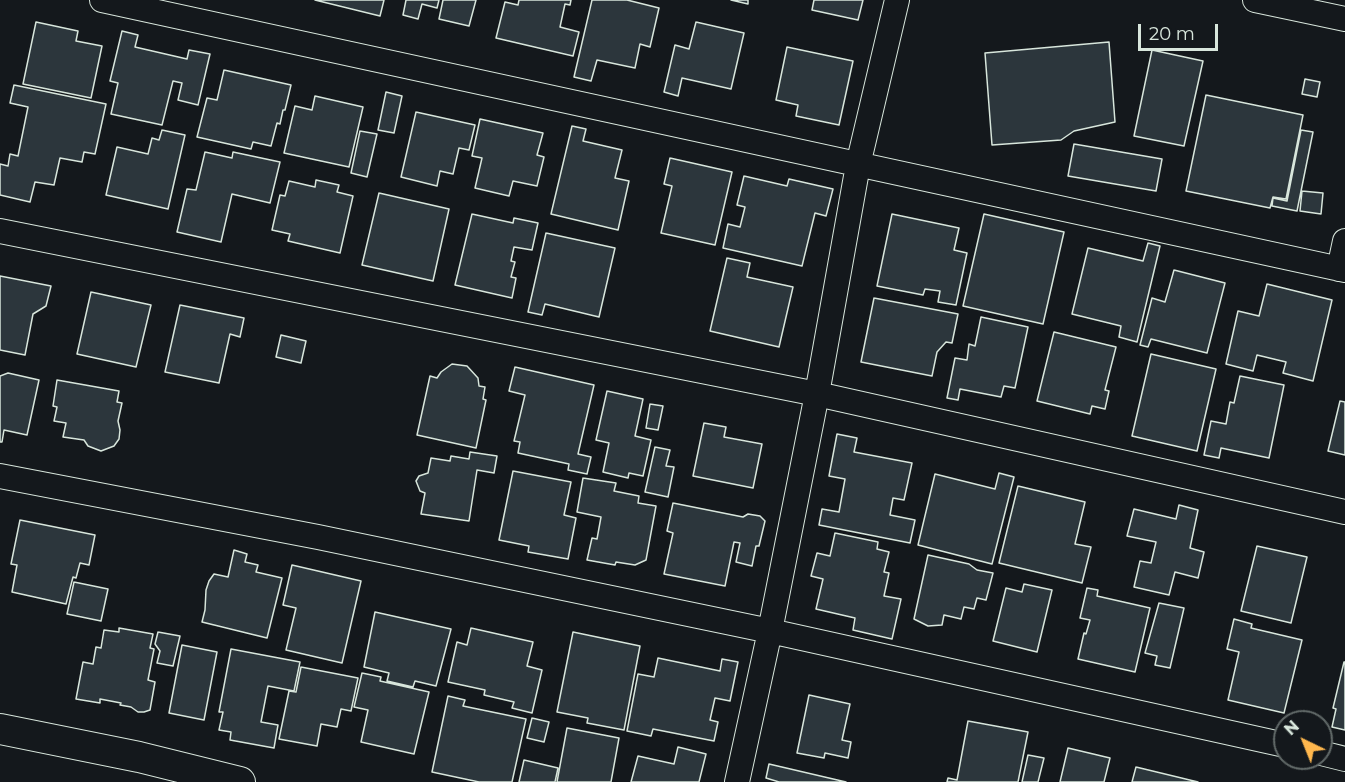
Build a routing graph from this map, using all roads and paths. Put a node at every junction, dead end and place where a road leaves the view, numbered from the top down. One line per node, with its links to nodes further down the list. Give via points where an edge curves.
1 (102, 0): 5 (street)
2 (897, 0): 5 (street)
3 (1255, 0): 4 (street)
4 (1345, 19)
5 (858, 165): 8 (street); 9 (street)
6 (0, 231): 9 (street)
7 (1345, 241): 8 (street)
8 (1342, 270)
9 (817, 394): 11 (street); 12 (street)
10 (0, 476): 12 (street)
11 (1345, 512)
12 (770, 631): 14 (street); 16 (street)
13 (0, 729): 15 (street)
14 (1273, 742)
15 (240, 782)
16 (737, 782)

